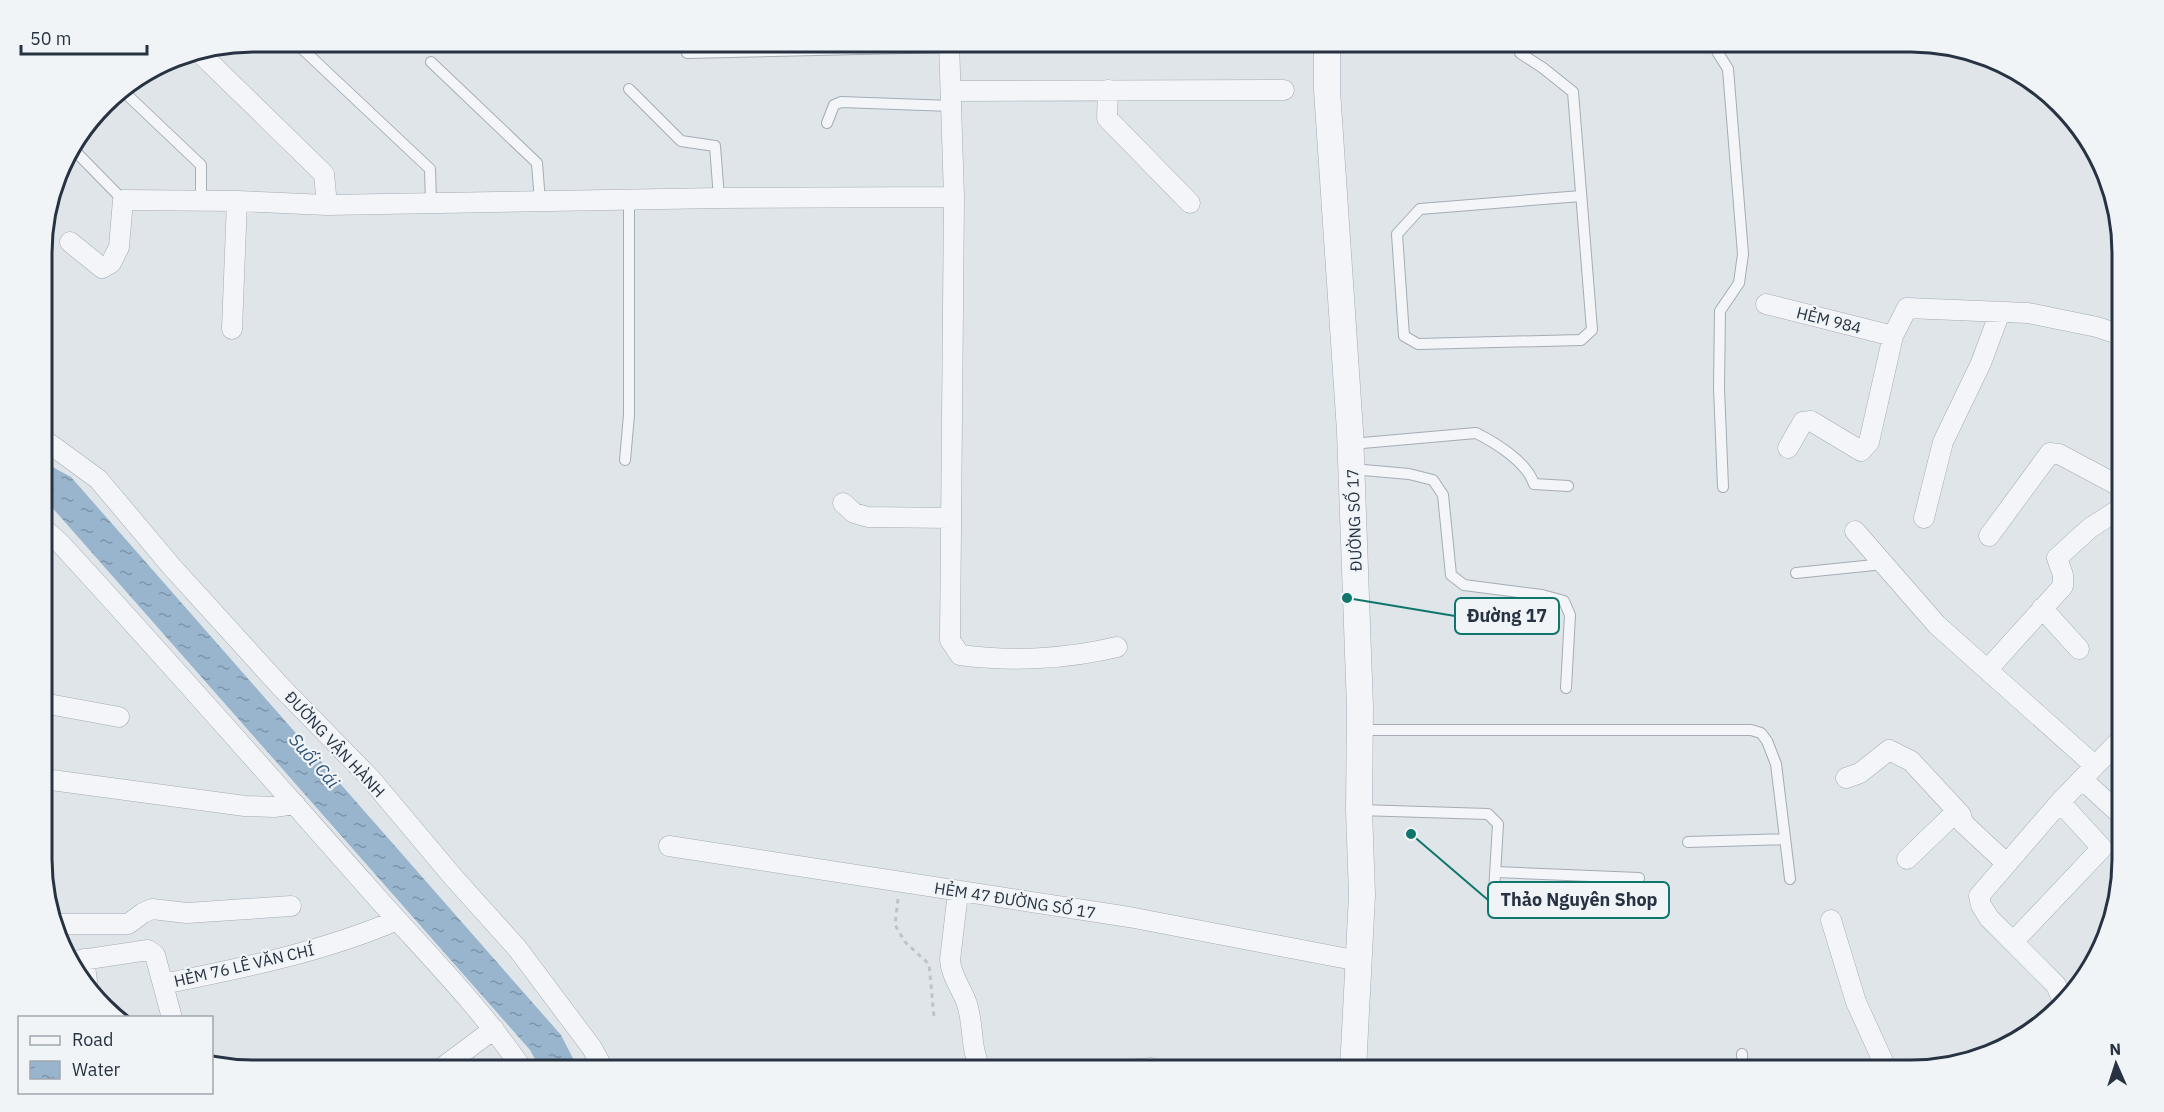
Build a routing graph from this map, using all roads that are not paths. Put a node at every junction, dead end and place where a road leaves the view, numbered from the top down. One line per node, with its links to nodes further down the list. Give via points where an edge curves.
1 (1327, 52): 36 (street, ĐƯỜNG SỐ 17)
2 (1520, 52): 17 (lane, via 1573,92)
3 (1718, 52): 40 (lane, via 1728,69 1743,254 1739,283 1720,311)
4 (307, 53): 25 (lane, via 430,169)
5 (687, 53): 6 (lane)
6 (696, 53)
7 (949, 53): 14 (street)
8 (206, 59): 27 (street, via 324,174)
9 (431, 62): 24 (lane, via 537,163)
10 (629, 89): 19 (lane, via 681,141 715,146)
11 (1108, 90): 12 (street); 14 (street); 26 (street, via 1107,118)
12 (1284, 90)
13 (129, 96): 21 (lane, via 201,165)
14 (951, 98): 15 (lane, via 841,102 834,105); 18 (street)
15 (827, 123)
16 (78, 154): 20 (lane)
17 (1581, 196): 17 (lane, via 1592,330 1581,340 1418,344 1404,336 1396,234 1420,209)
18 (954, 197): 19 (street); 43 (street)
19 (719, 198): 22 (street)
20 (123, 200): 21 (street); 28 (street, via 119,247 111,263 102,268)
21 (201, 200): 23 (street)
22 (629, 200): 24 (street); 37 (lane, via 629,435)
23 (237, 201): 27 (street); 31 (street)
24 (540, 202): 25 (street)
25 (431, 203): 27 (street)
26 (1190, 203)
27 (327, 205)
28 (70, 242)
29 (1766, 304): 33 (street, HẺM 984)
30 (2000, 312): 32 (street, via 2028,313); 33 (street, via 1907,308); 44 (street, via 1981,363 1943,442)
31 (231, 330)
32 (2112, 332)
33 (1893, 336): 35 (street, via 1869,442 1861,451 1811,421 1803,422)
34 (53, 447): 94 (street, ĐƯỜNG VẬN HÀNH, via 98,479 280,687 370,778 517,948)
35 (1788, 448)
36 (1352, 457): 39 (lane, via 1476,433 1494,442 1531,472 1534,483); 54 (lane, via 1433,480 1443,495 1450,575 1464,585 1564,601 1570,615); 57 (street, ĐƯỜNG SỐ 17)
37 (625, 460)
38 (2112, 482): 46 (street, via 2050,453)
39 (1568, 486)
40 (1723, 487)
41 (843, 503): 43 (street, via 854,513 868,517)
42 (2112, 514): 50 (street, via 2057,558 2063,586)
43 (951, 518): 51 (street, via 950,640 960,656 991,660 1088,654)
44 (1924, 518)
45 (1856, 531): 48 (street)
46 (1989, 536)
47 (53, 538): 64 (street)
48 (1885, 564): 49 (lane); 53 (street, via 1937,625)
49 (1796, 573)
50 (2042, 608): 52 (street); 53 (street)
51 (1117, 647)
52 (2079, 649)
53 (1988, 669): 59 (street)
54 (1566, 688)
55 (52, 705): 56 (street)
56 (119, 717)
57 (1359, 730): 65 (street, ĐƯỜNG SỐ 17); 67 (lane, via 1751,730 1761,733 1773,754)
58 (2112, 748): 59 (street)
59 (2088, 772): 62 (street); 63 (street)
60 (1846, 778): 66 (street, via 1860,773 1889,750 1911,761)
61 (52, 780): 64 (street, via 245,806)
62 (2060, 802): 71 (street); 81 (street, via 2102,848)
63 (2112, 803)
64 (295, 804): 78 (street)
65 (1359, 810): 72 (lane, via 1488,814 1498,824); 83 (street, ĐƯỜNG SỐ 17)
66 (1957, 811): 70 (street); 71 (street, via 1963,823)
67 (1785, 839): 68 (lane); 74 (lane)
68 (1688, 842)
69 (669, 846): 75 (street, HẺM 47 ĐƯỜNG SỐ 17)
70 (1907, 859)
71 (2006, 863): 81 (street, via 1979,896 1989,918)
72 (1496, 872): 73 (lane); 77 (lane)
73 (1639, 878)
74 (1790, 879)
75 (958, 892): 83 (street, HẺM 47 ĐƯỜNG SỐ 17, via 1130,917); 95 (street, via 951,970 968,1006)
76 (291, 906): 80 (street, via 188,913 152,909 128,924)
77 (1493, 909)
78 (397, 920): 84 (street, HẺM 76 LÊ VĂN CHÍ, via 321,947); 87 (street)
79 (1831, 920): 91 (street, via 1856,1002)
80 (63, 924)
81 (2013, 942): 85 (street, via 2056,985)
82 (80, 960): 84 (street, HẺM 76 LÊ VĂN CHÍ, via 148,950 155,955)
83 (1359, 961): 89 (street, ĐƯỜNG SỐ 17)
84 (163, 984): 86 (street)
85 (2060, 993)
86 (172, 1016)
87 (494, 1029): 92 (street); 93 (street)
88 (1742, 1054): 90 (lane)
89 (1354, 1059)
90 (1742, 1059)
91 (1882, 1059)
92 (453, 1060)
93 (517, 1060)
94 (598, 1060)
95 (978, 1060)

